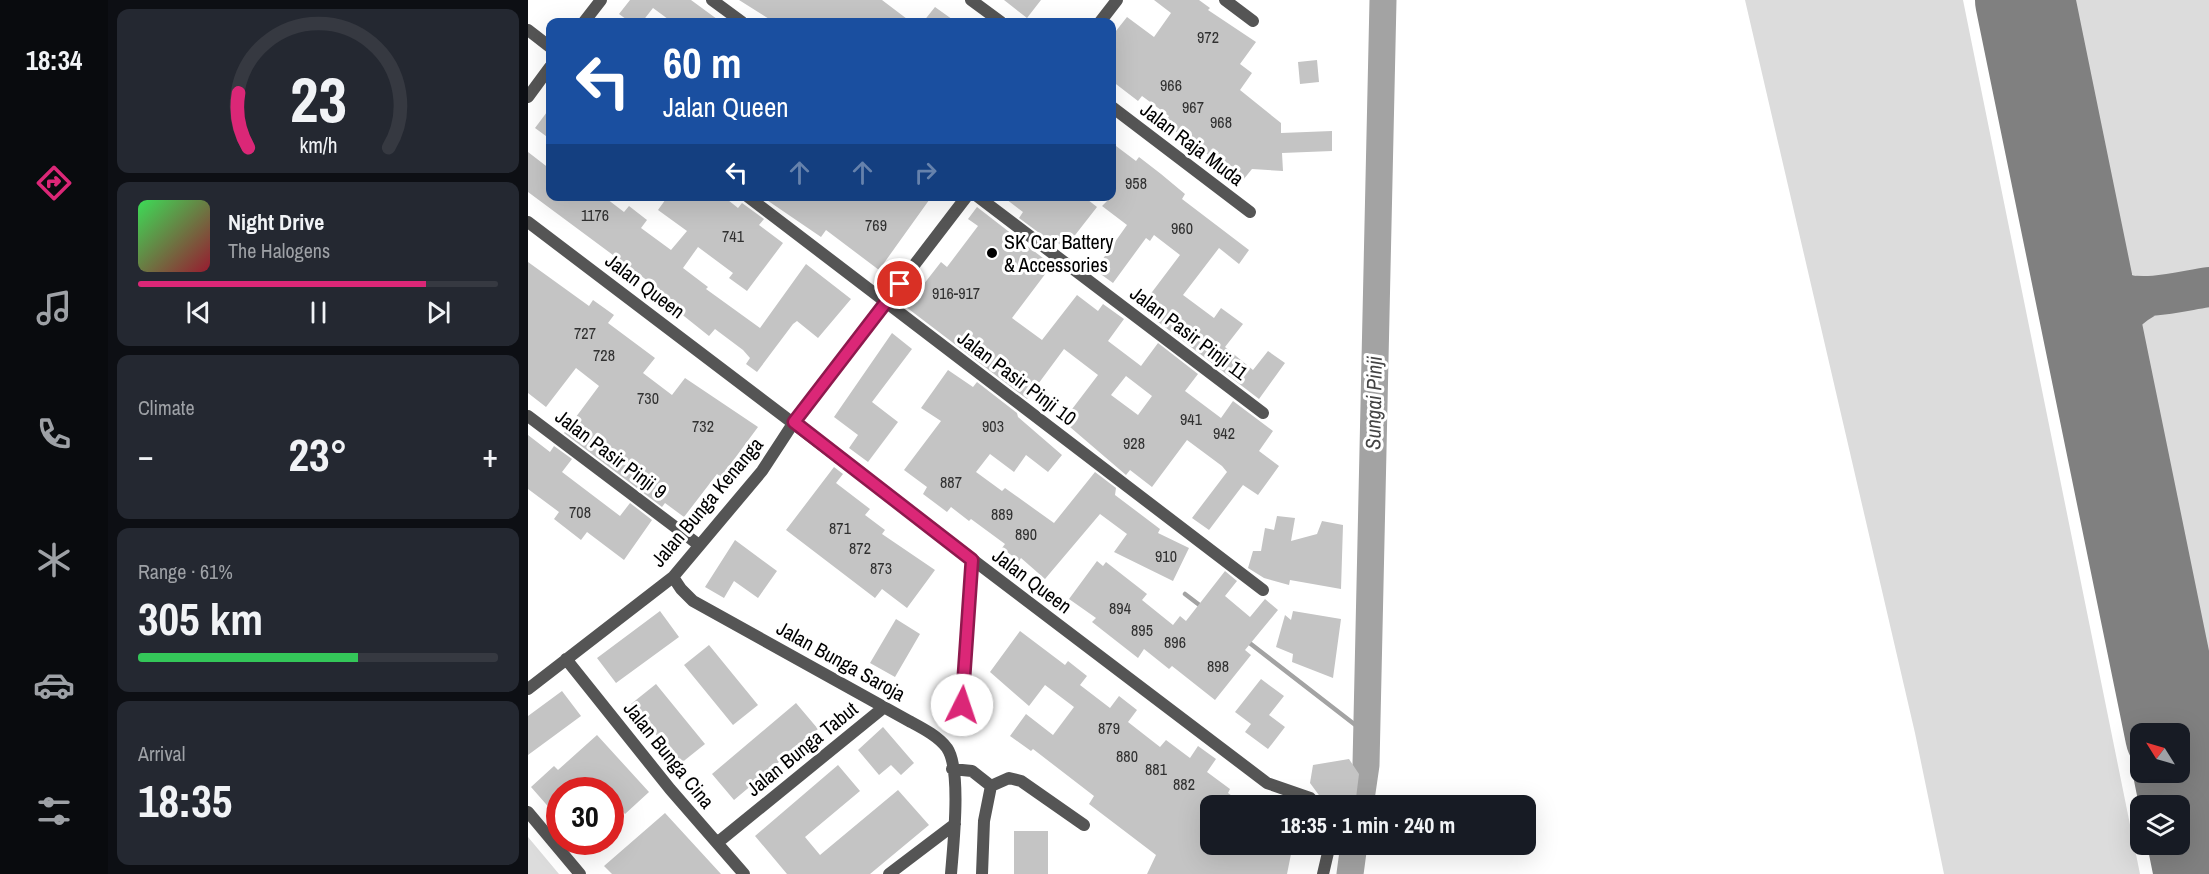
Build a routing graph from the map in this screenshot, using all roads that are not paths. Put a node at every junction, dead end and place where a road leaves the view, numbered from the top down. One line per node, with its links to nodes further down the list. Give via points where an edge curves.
1 (601, 0): 6 (street)
2 (712, 0): 7 (street)
3 (971, 0): 8 (street)
4 (1117, 0): 9 (street)
5 (1226, 0): 10 (street)
6 (587, 18)
7 (737, 18)
8 (996, 18)
9 (1103, 18)
10 (1253, 21)
11 (528, 30): 12 (street)
12 (546, 44)
13 (546, 72): 14 (street)
14 (528, 97)
15 (1116, 110): 19 (street, Jalan Raja Muda)
16 (754, 201): 21 (street, Jalan Pasir Pinji 10)
17 (963, 201): 21 (street, Jalan Bunga Kenanga)
18 (984, 201): 22 (street, Jalan Pasir Pinji 11)
19 (1250, 212)
20 (528, 222): 24 (street, Jalan Queen)
21 (886, 302): 24 (street, Jalan Bunga Kenanga); 28 (street, Jalan Pasir Pinji 10)
22 (1263, 413)
23 (528, 416): 25 (street, Jalan Pasir Pinji 9)
24 (794, 422): 25 (street, Jalan Bunga Kenanga, via 773,456); 26 (street, Jalan Queen)
25 (699, 545): 27 (street, Jalan Bunga Kenanga)
26 (972, 560): 31 (street); 35 (street, Jalan Queen, via 1267,783)
27 (673, 577): 29 (street, Jalan Bunga Kenanga); 32 (street, Jalan Bunga Saroja, via 693,601)
28 (1263, 590)
29 (566, 659): 30 (street, Jalan Bunga Kenanga); 39 (street, Jalan Bunga Cina)
30 (528, 689)
31 (962, 705)
32 (883, 708): 33 (street, Jalan Bunga Saroja, via 932,735 948,749); 39 (street, Jalan Bunga Tabut)
33 (952, 769): 34 (street, via 972,771); 37 (street, Jalan Bunga Saroja)
34 (991, 786): 38 (street, via 1009,778 1021,781); 45 (street, via 984,821)
35 (1301, 795)
36 (528, 812): 41 (street)
37 (955, 824): 43 (street); 44 (street, Jalan Bunga Saroja)
38 (1084, 825)
39 (717, 843): 42 (street, Jalan Bunga Cina)
40 (1327, 855): 46 (street)
41 (580, 874)
42 (744, 874)
43 (889, 874)
44 (951, 874)
45 (982, 874)
46 (1323, 874)

